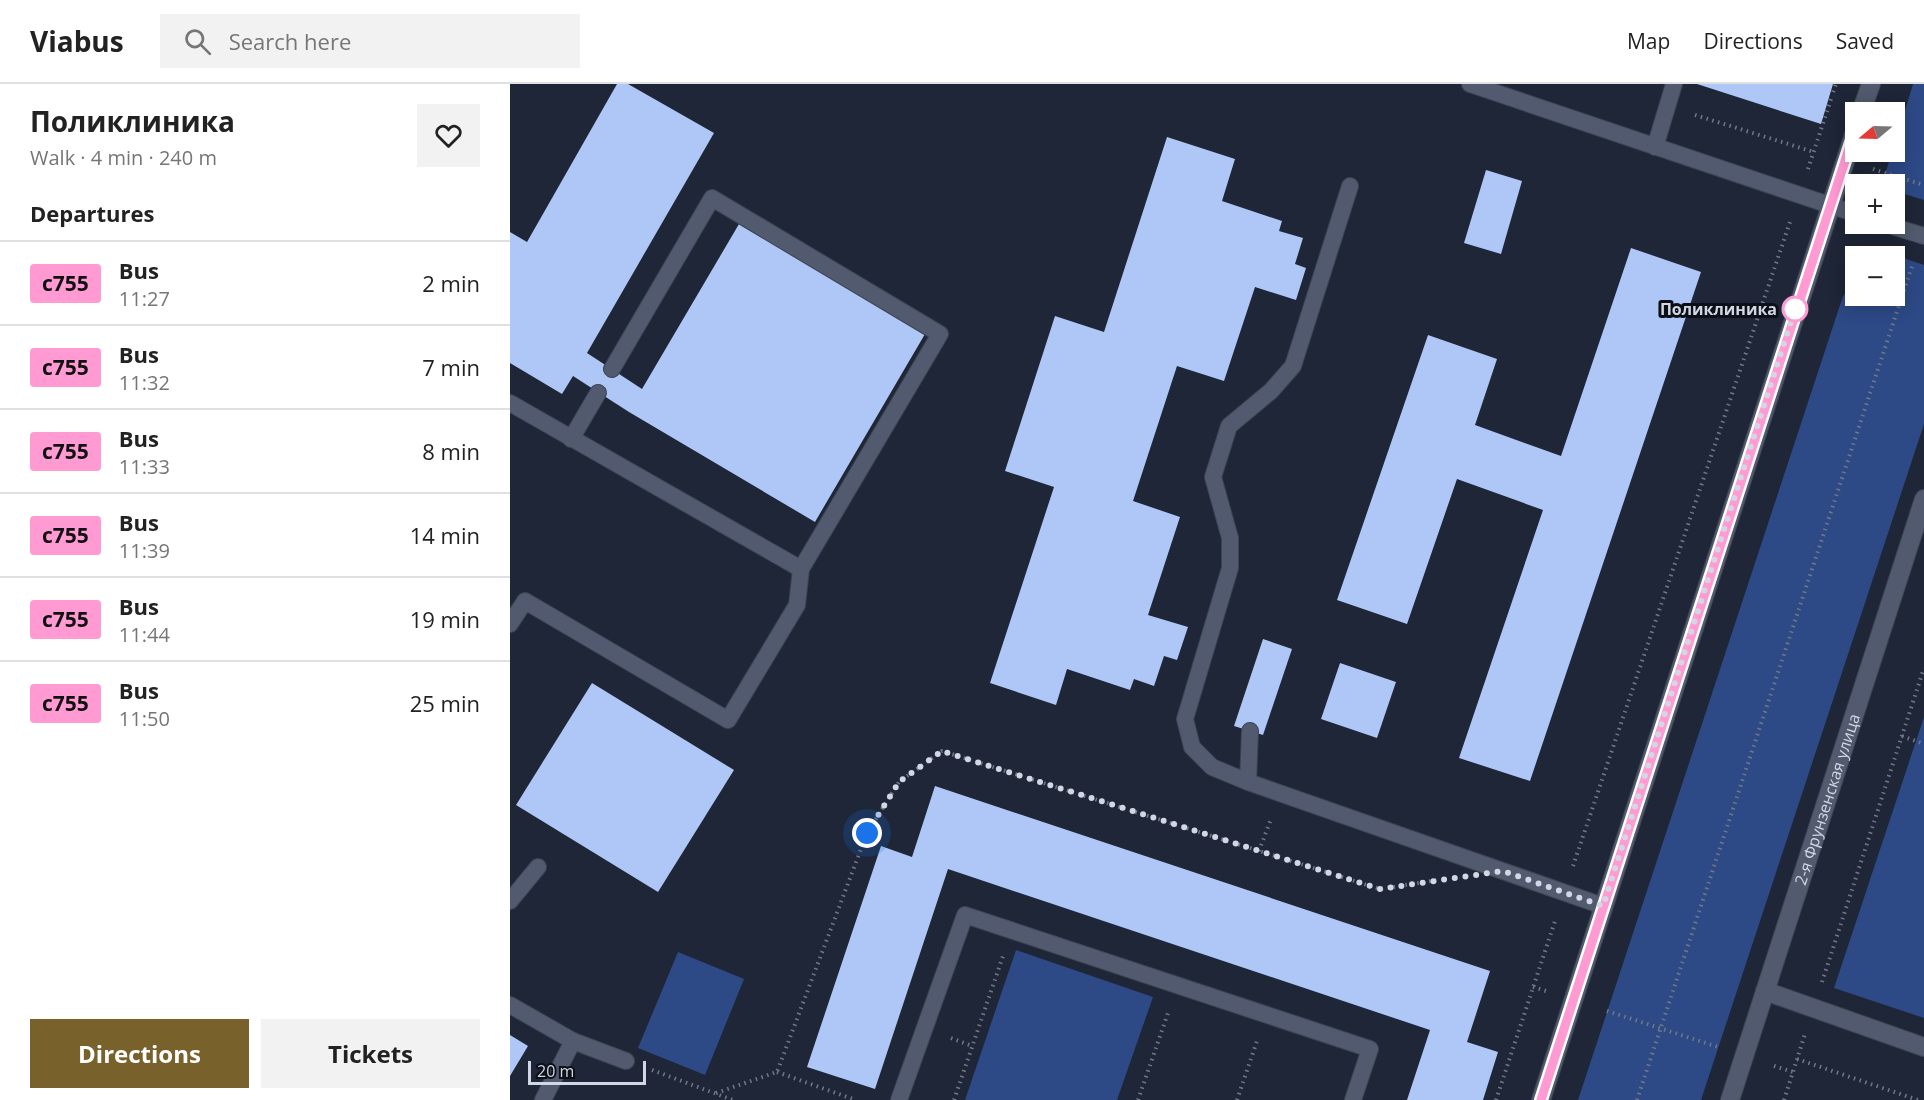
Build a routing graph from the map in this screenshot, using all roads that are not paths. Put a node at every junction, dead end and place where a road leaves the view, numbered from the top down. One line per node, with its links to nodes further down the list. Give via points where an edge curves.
1 (1470, 84): 5 (lane)
2 (1674, 84): 5 (lane)
3 (1870, 84): 4 (street)
4 (1864, 102)
5 (1655, 147): 8 (lane)
6 (1845, 157): 8 (street)
7 (1350, 186): 20 (lane, via 1293,366 1271,391 1229,426 1213,477 1230,538 1230,568 1185,719 1192,747 1198,754 1212,767)
8 (1829, 206): 9 (lane); 23 (street)
9 (1845, 211)
10 (1905, 230): 11 (lane)
11 (1923, 235)
12 (612, 369): 17 (lane, via 712,198 940,334)
13 (598, 393): 15 (lane)
14 (510, 403): 15 (lane)
15 (571, 439): 17 (lane)
16 (1924, 499): 24 (street, 2-я Фрунзенская улица)
17 (801, 569): 18 (lane, via 797,605 728,720 525,601)
18 (510, 624)
19 (1250, 730): 20 (lane)
20 (1248, 782): 23 (lane)
21 (538, 867): 22 (lane)
22 (510, 901)
23 (1603, 906): 32 (street)
24 (1765, 991): 27 (street); 33 (street, 2-я Фрунзенская улица)
25 (510, 1005): 26 (lane)
26 (573, 1041): 28 (lane); 29 (lane)
27 (1924, 1047)
28 (626, 1061)
29 (543, 1100)
30 (899, 1100): 31 (lane, via 965,915 1370,1049)
31 (1353, 1100)
32 (1541, 1100)
33 (1730, 1100)

